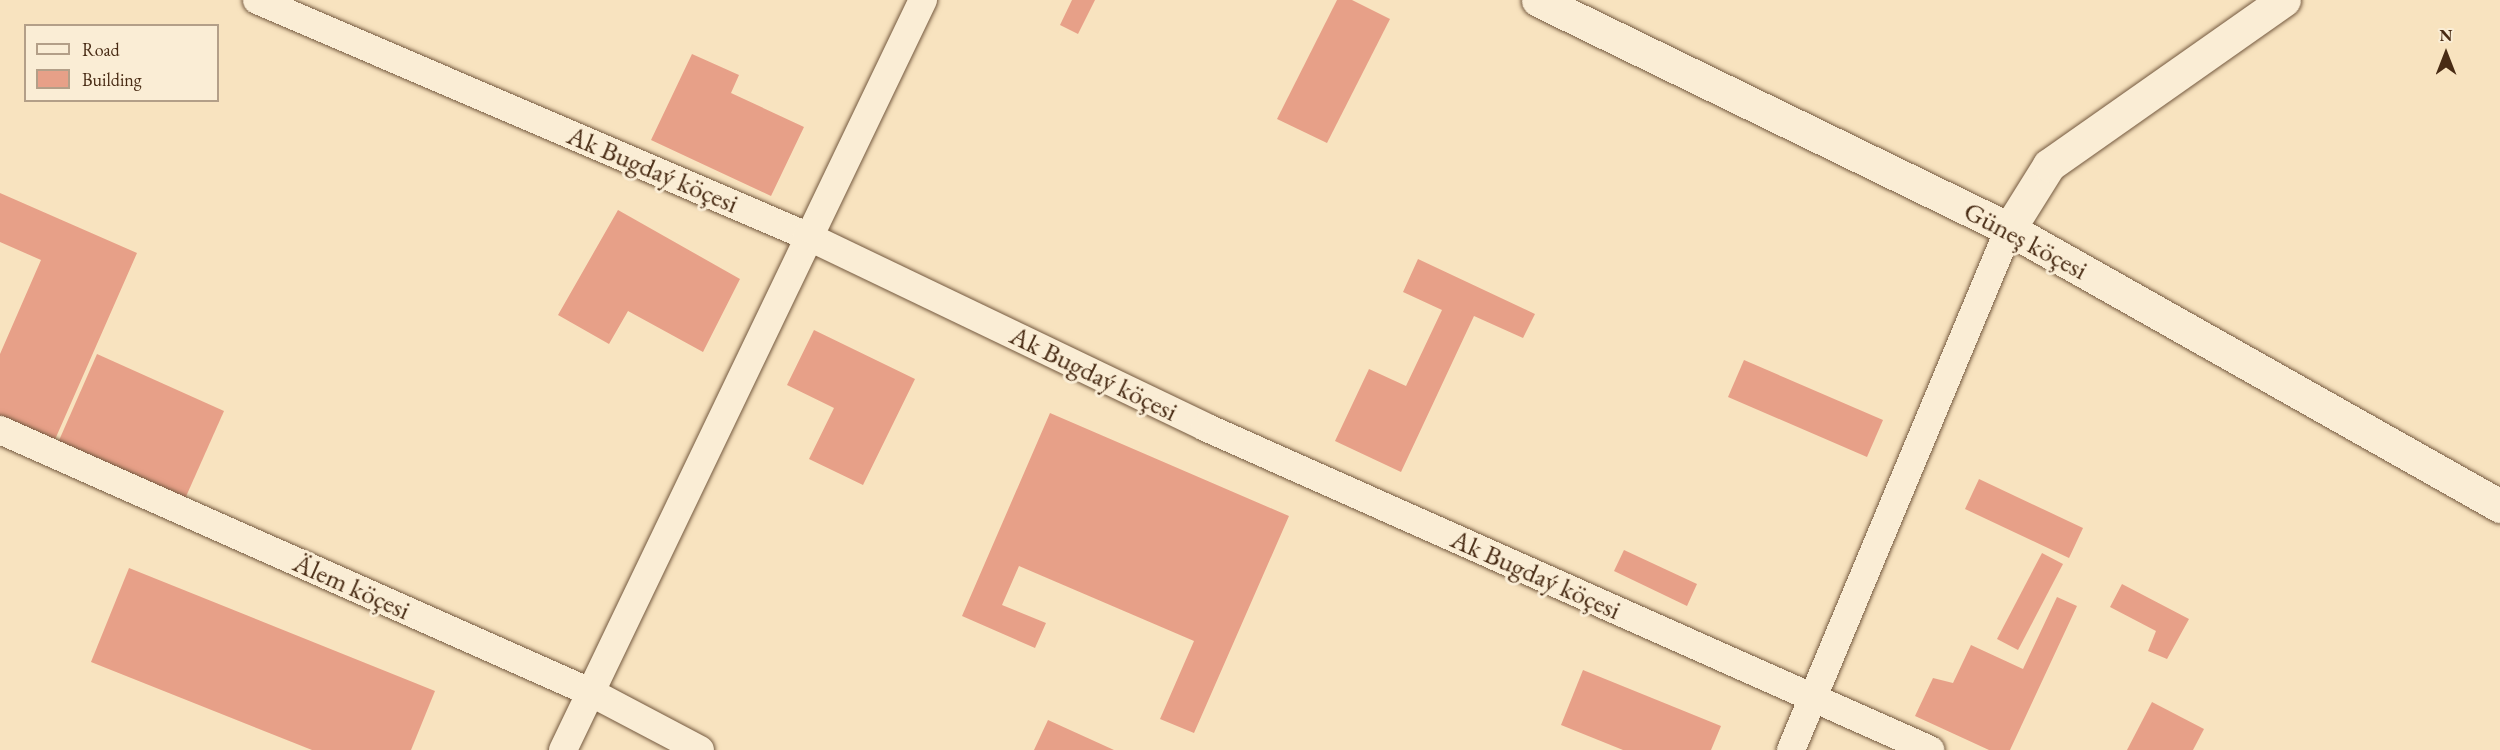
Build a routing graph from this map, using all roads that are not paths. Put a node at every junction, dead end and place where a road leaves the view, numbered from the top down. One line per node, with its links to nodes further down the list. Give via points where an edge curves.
1 (256, 0): 6 (street, Ak Bugdaý köçesi)
2 (923, 0): 6 (street)
3 (1538, 0): 5 (street, Güneş köçesi)
4 (2284, 0): 5 (street, via 2049,165)
5 (2009, 228): 8 (street, Güneş köçesi); 10 (street)
6 (807, 236): 9 (street); 10 (street, Ak Bugdaý köçesi, via 1205,427)
7 (0, 430): 9 (street, Älem köçesi)
8 (2500, 506)
9 (592, 693): 11 (street); 12 (street, Älem köçesi)
10 (1814, 697): 13 (street); 14 (street, Ak Bugdaý köçesi)
11 (563, 750)
12 (700, 750)
13 (1791, 750)
14 (1930, 750)

